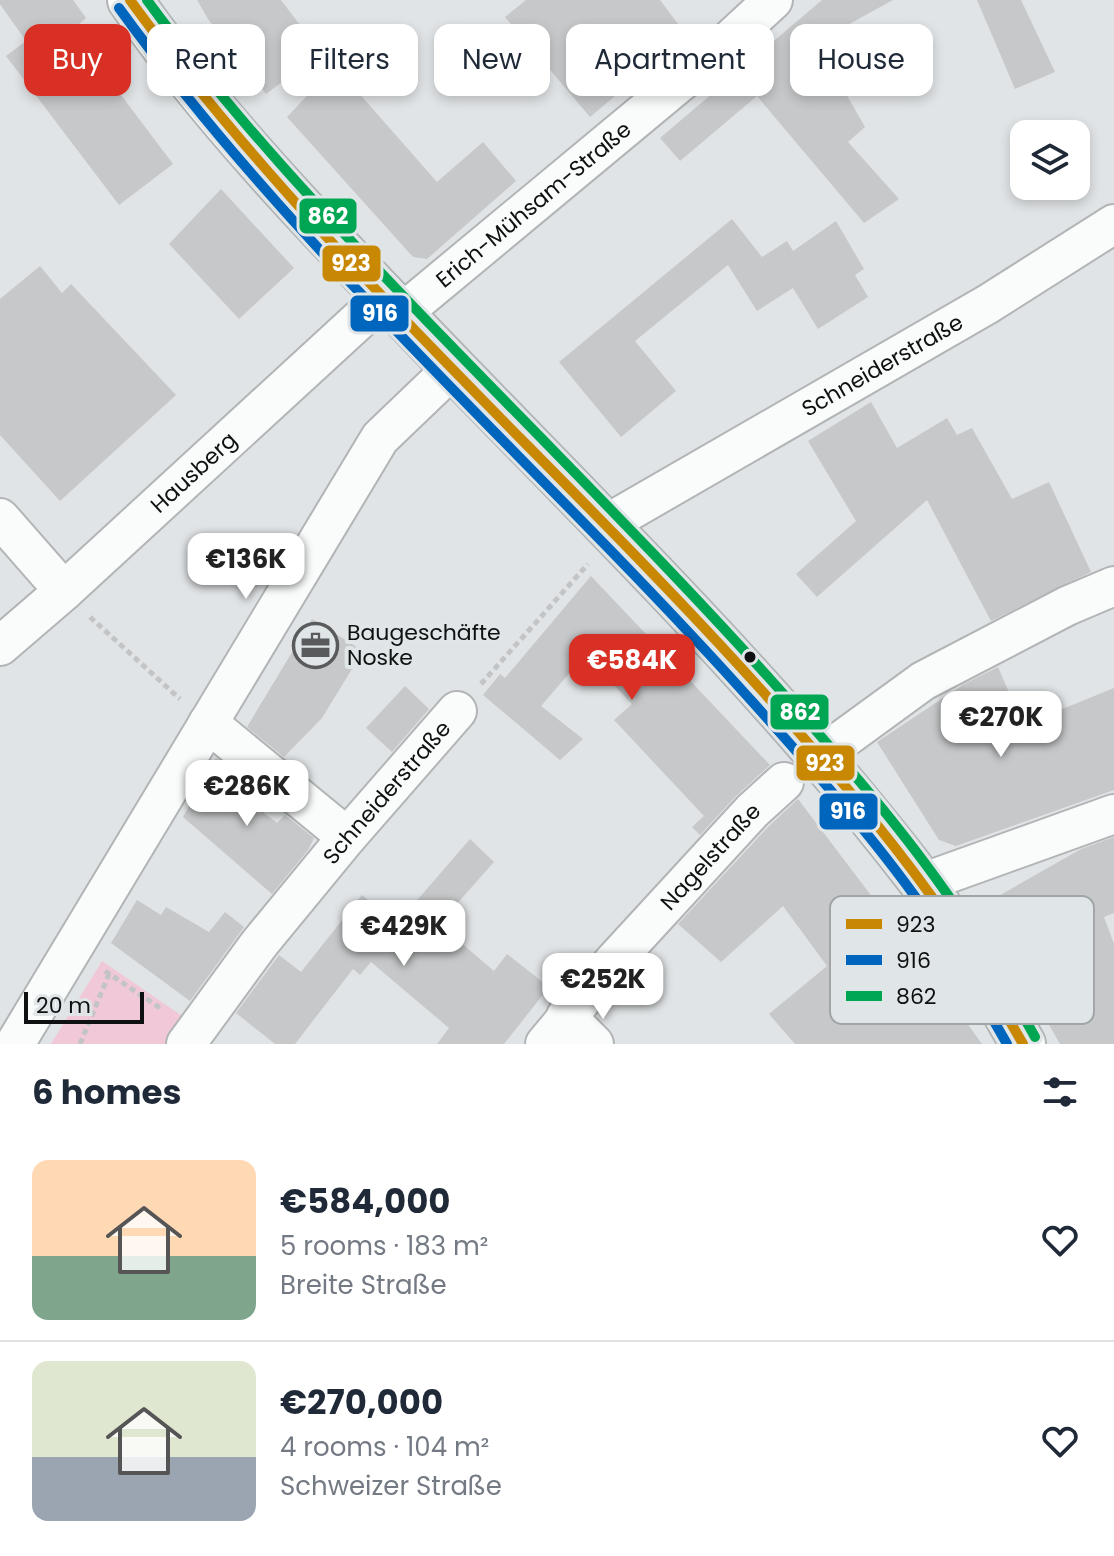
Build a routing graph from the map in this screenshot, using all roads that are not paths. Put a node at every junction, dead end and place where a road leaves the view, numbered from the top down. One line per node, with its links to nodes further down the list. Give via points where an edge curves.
1 (130, 0): 4 (main road, via 202,97)
2 (773, 0): 4 (street, Erich-Mühsam-Straße, via 719,50)
3 (1114, 224): 7 (street, Schneiderstraße)
4 (393, 306): 5 (main road); 9 (street, Hausberg)
5 (453, 368): 7 (main road); 12 (street, via 380,438)
6 (0, 518): 9 (street)
7 (594, 541): 13 (main road)
8 (1114, 586): 13 (street, via 923,681)
9 (64, 591): 10 (street, Hausberg)
10 (0, 646)
11 (457, 711): 16 (street, Schneiderstraße)
12 (208, 723): 16 (street); 22 (street)
13 (820, 756): 17 (main road)
14 (784, 782): 20 (street, Nagelstraße)
15 (1114, 814): 17 (street)
16 (347, 837): 21 (street, Schneiderstraße)
17 (922, 883): 18 (main road)
18 (930, 896)
19 (1010, 1024): 24 (main road)
20 (555, 1030): 23 (street)
21 (190, 1037)
22 (15, 1044)
23 (594, 1044)
24 (1023, 1044)

